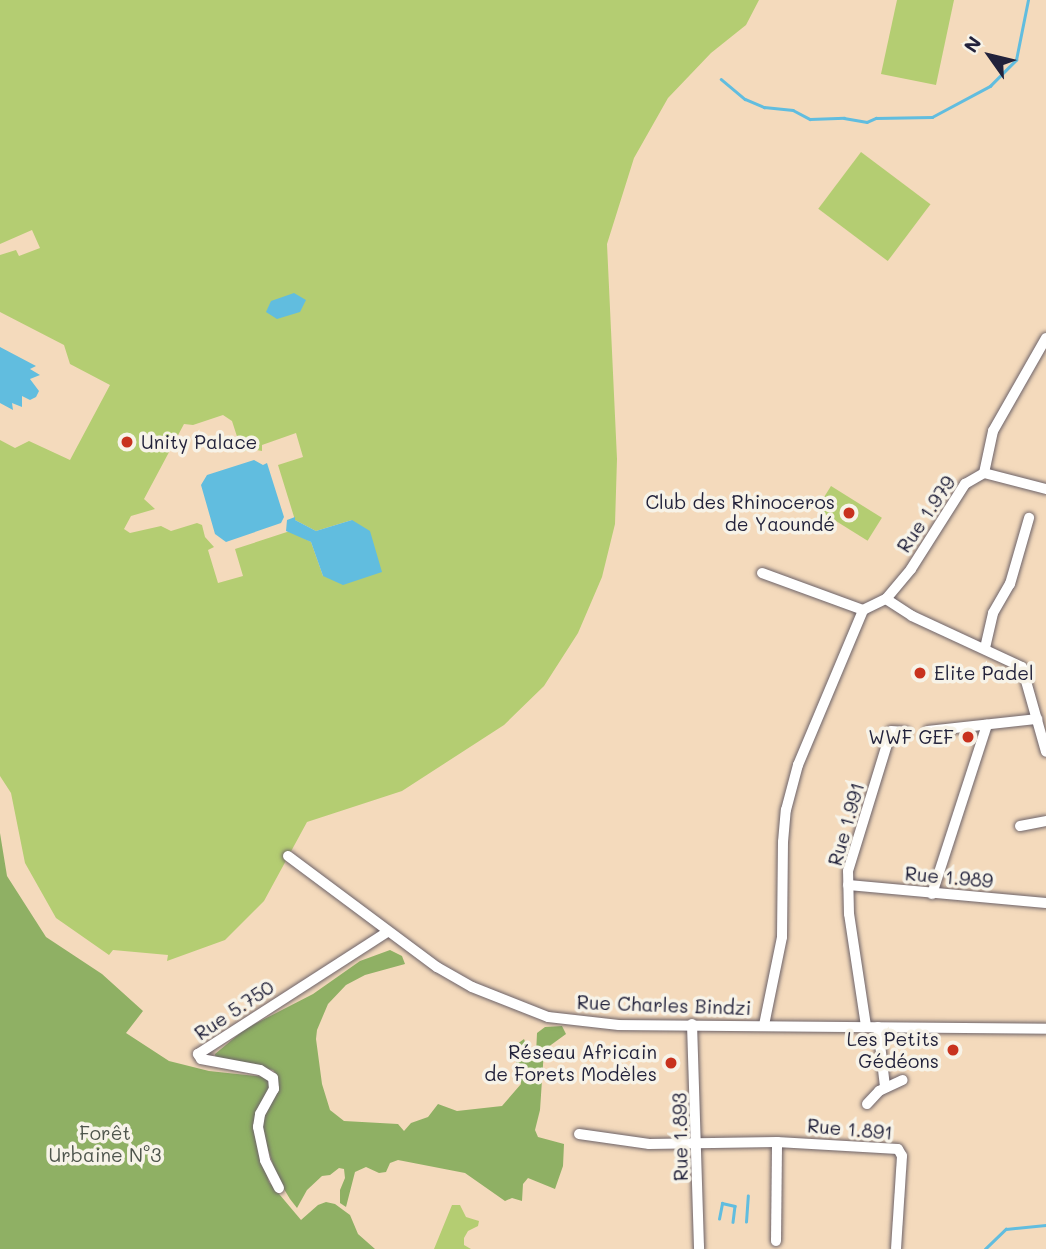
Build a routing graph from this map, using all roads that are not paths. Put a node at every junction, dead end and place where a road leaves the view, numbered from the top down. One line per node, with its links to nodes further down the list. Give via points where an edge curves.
1 (1046, 338): 2 (street, Rue 1.979, via 993,431)
2 (984, 473): 3 (street); 6 (street, Rue 1.979, via 965,484 911,569)
3 (1046, 489)
4 (1029, 518): 8 (street, via 1010,584 993,613)
5 (762, 573): 7 (street)
6 (886, 599): 7 (street); 8 (street, via 912,617)
7 (863, 610): 22 (street, via 791,788 783,842 782,937)
8 (985, 648): 9 (street, via 1022,667)
9 (1037, 719): 10 (street); 13 (street)
10 (987, 725): 11 (street); 18 (street)
11 (928, 731)
12 (905, 732): 17 (street, Rue 1.991, via 891,731 848,871)
13 (1046, 751)
14 (1046, 821): 15 (street)
15 (1020, 827)
16 (288, 856): 20 (street, Rue Charles Bindzi)
17 (848, 885): 18 (street, Rue 1.989); 23 (street, Rue 1.991, via 849,914)
18 (932, 894): 19 (street, Rue 1.989)
19 (1046, 903)
20 (387, 932): 21 (street, Rue Charles Bindzi, via 472,987 548,1017 619,1025); 31 (street, Rue 5.750, via 198,1054 201,1059 260,1070 273,1078 274,1089 258,1126 265,1160)
21 (692, 1024): 22 (street, Rue Charles Bindzi); 29 (street, Rue 1.893)
22 (764, 1025): 23 (street, Rue Charles Bindzi)
23 (872, 1027): 24 (street, Rue Charles Bindzi); 26 (street, Rue 1.991)
24 (1046, 1029)
25 (903, 1080): 26 (street)
26 (885, 1087): 27 (street)
27 (867, 1104)
28 (579, 1134): 29 (street, Rue 1.891, via 649,1144)
29 (698, 1142): 30 (street, Rue 1.891); 33 (street, Rue 1.893)
30 (777, 1142): 32 (street); 34 (street, Rue 1.891, via 901,1151)
31 (279, 1188)
32 (776, 1241)
33 (699, 1249)
34 (896, 1249)

